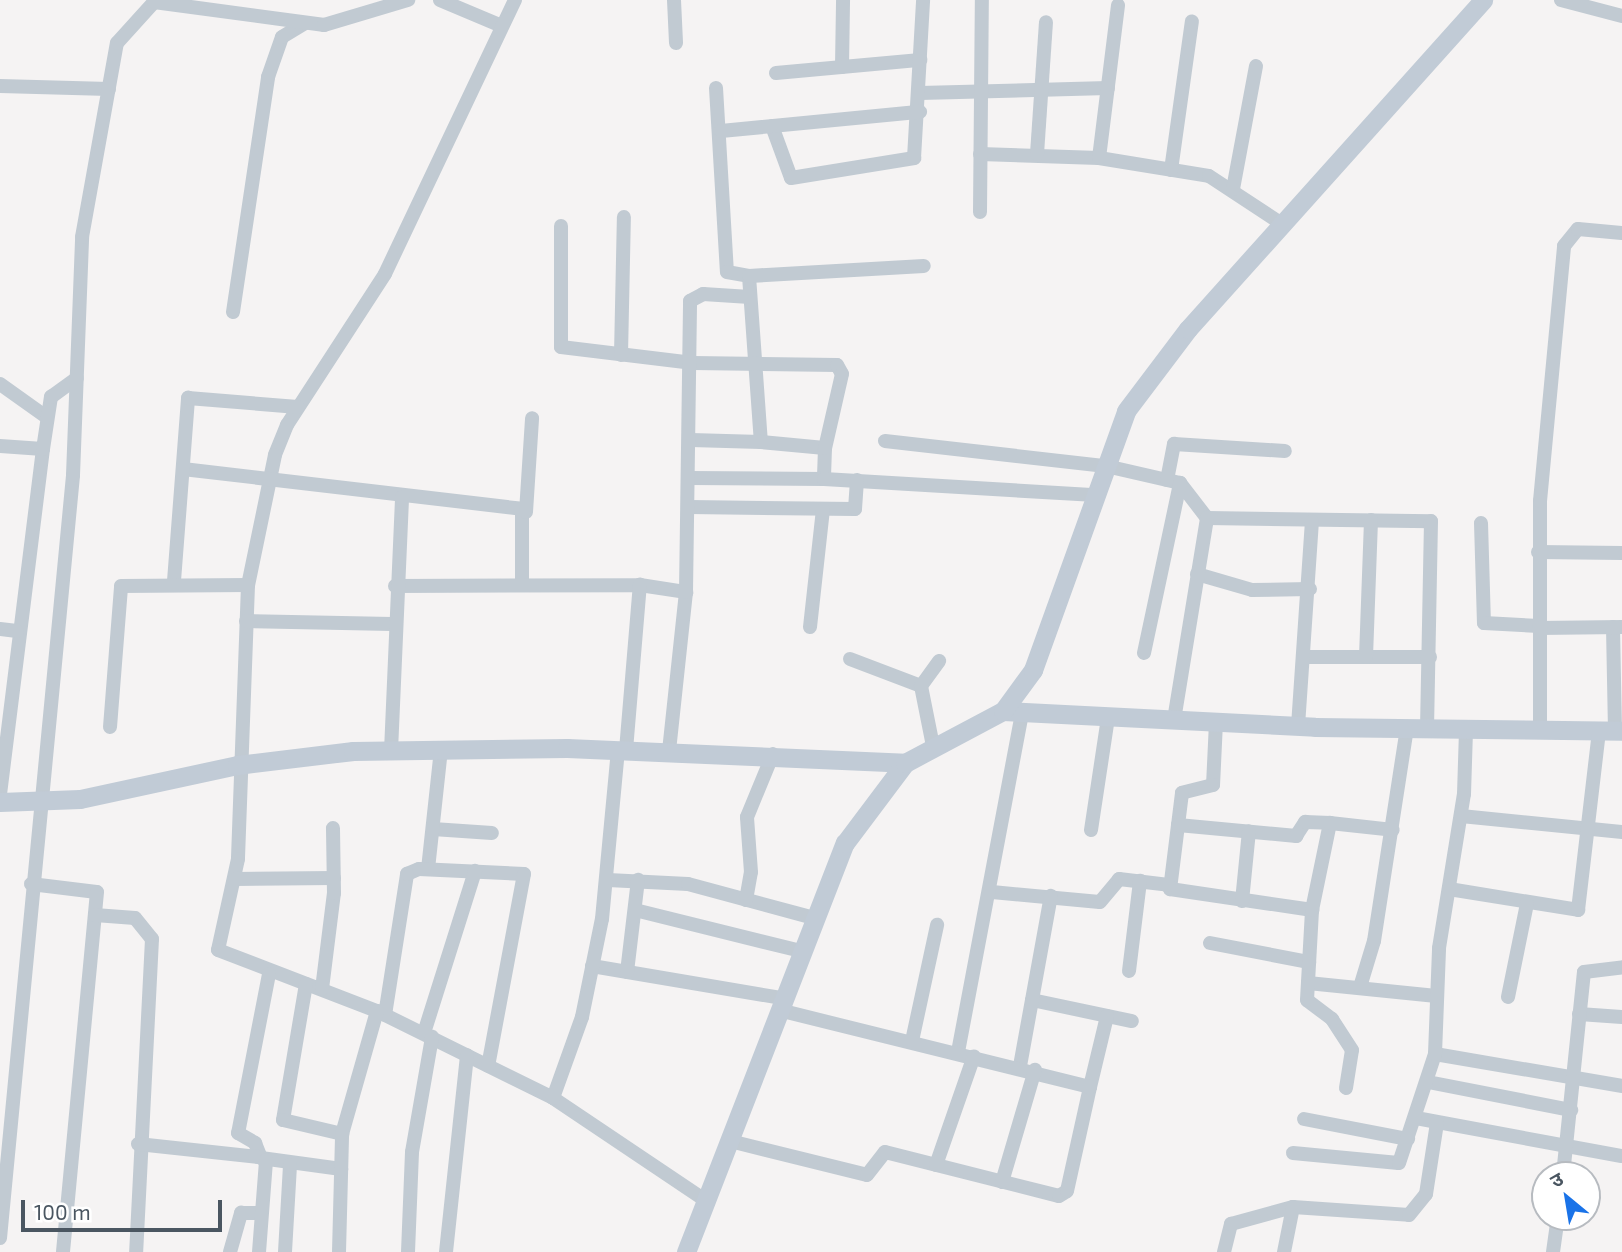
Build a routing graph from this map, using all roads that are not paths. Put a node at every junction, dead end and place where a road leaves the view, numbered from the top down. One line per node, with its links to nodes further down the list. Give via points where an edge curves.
1 (408, 0): 14 (street, via 324,25)
2 (440, 0): 15 (street)
3 (515, 0): 15 (street)
4 (674, 0): 16 (street)
5 (843, 0): 19 (street)
6 (922, 0): 17 (street)
7 (982, 0): 26 (street)
8 (1483, 0): 38 (street)
9 (1561, 0): 11 (street)
10 (1118, 5): 23 (street)
11 (1622, 16)
12 (1192, 20): 34 (street)
13 (1046, 22): 25 (street)
14 (305, 23): 24 (street, via 154,2 117,43); 44 (street, via 282,37 268,77)
15 (502, 26): 50 (street, via 385,274)
16 (676, 43)
17 (920, 60): 19 (street); 27 (street)
18 (1256, 66): 35 (street)
19 (842, 67): 20 (street)
20 (776, 73)
21 (0, 86): 24 (street)
22 (716, 88): 30 (street)
23 (1108, 88): 25 (street); 33 (street)
24 (109, 89): 48 (street, via 82,237)
25 (1040, 89): 26 (street); 32 (street)
26 (980, 91): 27 (street); 31 (street)
27 (920, 93): 28 (street)
28 (920, 112): 29 (street); 29 (street, via 919,153 910,161 791,178)
29 (772, 126): 30 (street)
30 (721, 131): 42 (street, via 727,272)
31 (980, 154): 32 (street); 36 (street)
32 (1037, 154): 33 (street)
33 (1099, 158): 34 (street)
34 (1171, 170): 35 (street, via 1209,176)
35 (1233, 189): 38 (street)
36 (980, 212)
37 (624, 217): 45 (street)
38 (1282, 224): 60 (street, via 1188,329 1126,411)
39 (561, 226): 45 (street, via 561,347)
40 (1622, 233): 76 (street, via 1578,229 1565,237)
41 (924, 266): 42 (street)
42 (749, 275): 43 (street)
43 (750, 298): 46 (street); 47 (street, via 703,294 690,301)
44 (233, 312)
45 (621, 355): 47 (street)
46 (755, 360): 47 (street); 55 (street); 57 (street, via 840,367)
47 (693, 363): 53 (street)
48 (77, 378): 51 (street, via 51,397); 120 (street)
49 (0, 384): 51 (street)
50 (298, 407): 61 (street, via 191,395); 66 (street)
51 (45, 416): 58 (street)
52 (532, 418): 71 (street)
53 (691, 440): 55 (street); 62 (street)
54 (885, 441): 60 (street)
55 (761, 442): 57 (street)
56 (0, 446): 58 (street)
57 (825, 448): 63 (street)
58 (43, 449): 92 (street)
59 (1285, 451): 65 (street, via 1174,444)
60 (1107, 466): 65 (street); 67 (street)
61 (183, 469): 66 (street); 79 (street)
62 (690, 478): 63 (street); 69 (street)
63 (824, 479): 64 (street)
64 (857, 481): 67 (street); 70 (street, via 855,509)
65 (1173, 482): 72 (street); 93 (street)
66 (267, 484): 68 (street); 80 (street)
67 (1096, 495): 100 (street, via 1033,670)
68 (401, 497): 71 (street); 83 (street)
69 (689, 507): 70 (street); 85 (street)
70 (823, 510): 88 (street)
71 (526, 512): 81 (street)
72 (1207, 518): 74 (street); 78 (street)
73 (1371, 520): 74 (street); 95 (street); 96 (street, via 1434,524)
74 (1312, 521): 84 (street)
75 (1481, 523): 89 (street, via 1484,623)
76 (1538, 552): 77 (street); 89 (street)
77 (1622, 554)
78 (1197, 574): 84 (street, via 1252,590); 102 (street)
79 (174, 581): 80 (street); 105 (street, via 126,583 116,591)
80 (248, 585): 86 (street)
81 (522, 585): 82 (street); 83 (street)
82 (640, 585): 85 (street); 113 (street)
83 (396, 586): 87 (street)
84 (1310, 589): 94 (street)
85 (686, 592): 115 (street)
86 (246, 621): 87 (street); 118 (street)
87 (392, 624): 114 (street)
88 (810, 626)
89 (1539, 627): 90 (street); 109 (street)
90 (1617, 627): 110 (street)
91 (0, 629): 92 (street)
92 (17, 631): 119 (street)
93 (1144, 653)
94 (1307, 657): 95 (street); 104 (street)
95 (1366, 657): 96 (street)
96 (1430, 657): 107 (street)
97 (850, 659): 99 (street)
98 (939, 661): 99 (street)
99 (921, 686): 111 (street)
100 (1012, 712): 101 (street); 111 (street); 143 (street)
101 (1108, 717): 102 (street); 127 (street)
102 (1174, 720): 103 (street)
103 (1216, 722): 104 (street); 124 (street, via 1213,785 1184,789)
104 (1298, 726): 106 (street)
105 (110, 727)
106 (1407, 728): 107 (street); 128 (street)
107 (1427, 729): 108 (street)
108 (1466, 729): 109 (street); 122 (street)
109 (1540, 730): 110 (street)
110 (1612, 731): 129 (street)
111 (933, 746): 117 (street)
112 (441, 750): 113 (street); 114 (street); 126 (street)
113 (622, 750): 115 (street); 137 (street)
114 (391, 751): 118 (street)
115 (669, 751): 116 (street)
116 (773, 754): 117 (street); 145 (street, via 747,817 751,872)
117 (905, 763): 151 (street, via 845,843)
118 (237, 765): 120 (street, via 80,799); 136 (street)
119 (0, 795)
120 (39, 800): 121 (street); 140 (street)
121 (0, 802)
122 (1461, 816): 129 (street); 142 (street)
123 (1330, 823): 128 (street); 130 (street, via 1305,822 1296,836); 149 (street)
124 (1178, 825): 130 (street); 141 (street)
125 (333, 828): 135 (street)
126 (433, 829): 131 (street); 133 (street)
127 (1091, 830)
128 (1393, 830): 163 (street)
129 (1592, 830): 132 (street); 147 (street, via 1578,910)
130 (1249, 831): 146 (street)
131 (492, 832)
132 (1622, 832)
133 (429, 869): 134 (street); 169 (street, via 407,874)
134 (475, 871): 174 (street); 180 (street, via 524,874 528,880)
135 (334, 878): 136 (street); 164 (street)
136 (235, 879): 160 (street, via 218,950)
137 (608, 880): 138 (street); 156 (street)
138 (638, 880): 145 (street, via 688,884); 148 (street)
139 (1140, 881): 141 (street); 144 (street, via 1115,881 1100,902); 158 (street)
140 (31, 884): 150 (street, via 93,887); 210 (street)
141 (1169, 885): 146 (street, via 1173,892)
142 (1448, 889): 147 (street); 165 (street)
143 (992, 892): 144 (street); 176 (street)
144 (1051, 896): 167 (street)
145 (746, 900): 151 (street)
146 (1242, 901): 149 (street)
147 (1527, 904): 166 (street)
148 (635, 910): 154 (street); 159 (street)
149 (1312, 910): 155 (street)
150 (95, 915): 196 (street, via 135,918 152,939); 211 (street)
151 (814, 918): 154 (street)
152 (937, 925): 175 (street)
153 (1210, 943): 155 (street)
154 (800, 951): 168 (street)
155 (1309, 962): 162 (street)
156 (592, 967): 159 (street); 188 (street)
157 (1622, 967): 170 (street, via 1589,967)
158 (1129, 971)
159 (627, 972): 168 (street)
160 (269, 974): 161 (street); 200 (street, via 238,1129 255,1143)
161 (306, 984): 164 (street); 193 (street, via 283,1120)
162 (1308, 984): 163 (street); 187 (street, via 1308,1004 1332,1019 1352,1051)
163 (1360, 987): 165 (street)
164 (322, 989): 169 (street)
165 (1436, 996): 177 (street)
166 (1508, 997)
167 (1032, 1000): 171 (street); 181 (street)
168 (780, 1004): 175 (street); 195 (street)
169 (381, 1013): 174 (street); 193 (street)
170 (1579, 1014): 172 (street); 183 (street)
171 (1107, 1016): 173 (street); 186 (street)
172 (1622, 1017)
173 (1132, 1021)
174 (428, 1035): 178 (street); 217 (street, via 412,1152)
175 (912, 1041): 176 (street)
176 (958, 1052): 179 (street)
177 (1435, 1054): 183 (street); 184 (street)
178 (467, 1055): 180 (street); 218 (street)
179 (974, 1056): 181 (street); 203 (street)
180 (488, 1066): 188 (street)
181 (1020, 1066): 182 (street)
182 (1035, 1070): 186 (street); 205 (street)
183 (1574, 1079): 185 (street); 189 (street)
184 (1428, 1082): 189 (street); 190 (street)
185 (1622, 1086)
186 (1090, 1087): 205 (street, via 1063,1196)
187 (1346, 1088)
188 (553, 1098): 206 (street)
189 (1571, 1110): 197 (street)
190 (1416, 1118): 192 (street); 194 (street)
191 (1304, 1119): 194 (street)
192 (1437, 1123): 197 (street); 207 (street, via 1426,1194 1409,1215)
193 (342, 1134): 204 (street)
194 (1408, 1139): 198 (street, via 1391,1166)
195 (730, 1141): 203 (street, via 867,1175 885,1152); 206 (street)
196 (138, 1144): 200 (street); 212 (street)
197 (1567, 1148): 199 (street); 201 (street)
198 (1293, 1153)
199 (1622, 1156)
200 (262, 1158): 202 (street); 208 (street)
201 (1565, 1161)
202 (290, 1165): 204 (street); 215 (street)
203 (936, 1165): 205 (street)
204 (341, 1169): 216 (street)
205 (1002, 1182)
206 (708, 1202): 219 (street)
207 (1293, 1207): 220 (street, via 1231,1224); 221 (street)
208 (261, 1213): 213 (street, via 241,1213); 214 (street)
209 (1556, 1231): 222 (street)
210 (0, 1238)
211 (62, 1252)
212 (136, 1252)
213 (230, 1252)
214 (259, 1252)
215 (285, 1252)
216 (338, 1252)
217 (408, 1252)
218 (446, 1252)
219 (686, 1252)
220 (1224, 1252)
221 (1284, 1252)
222 (1553, 1252)

